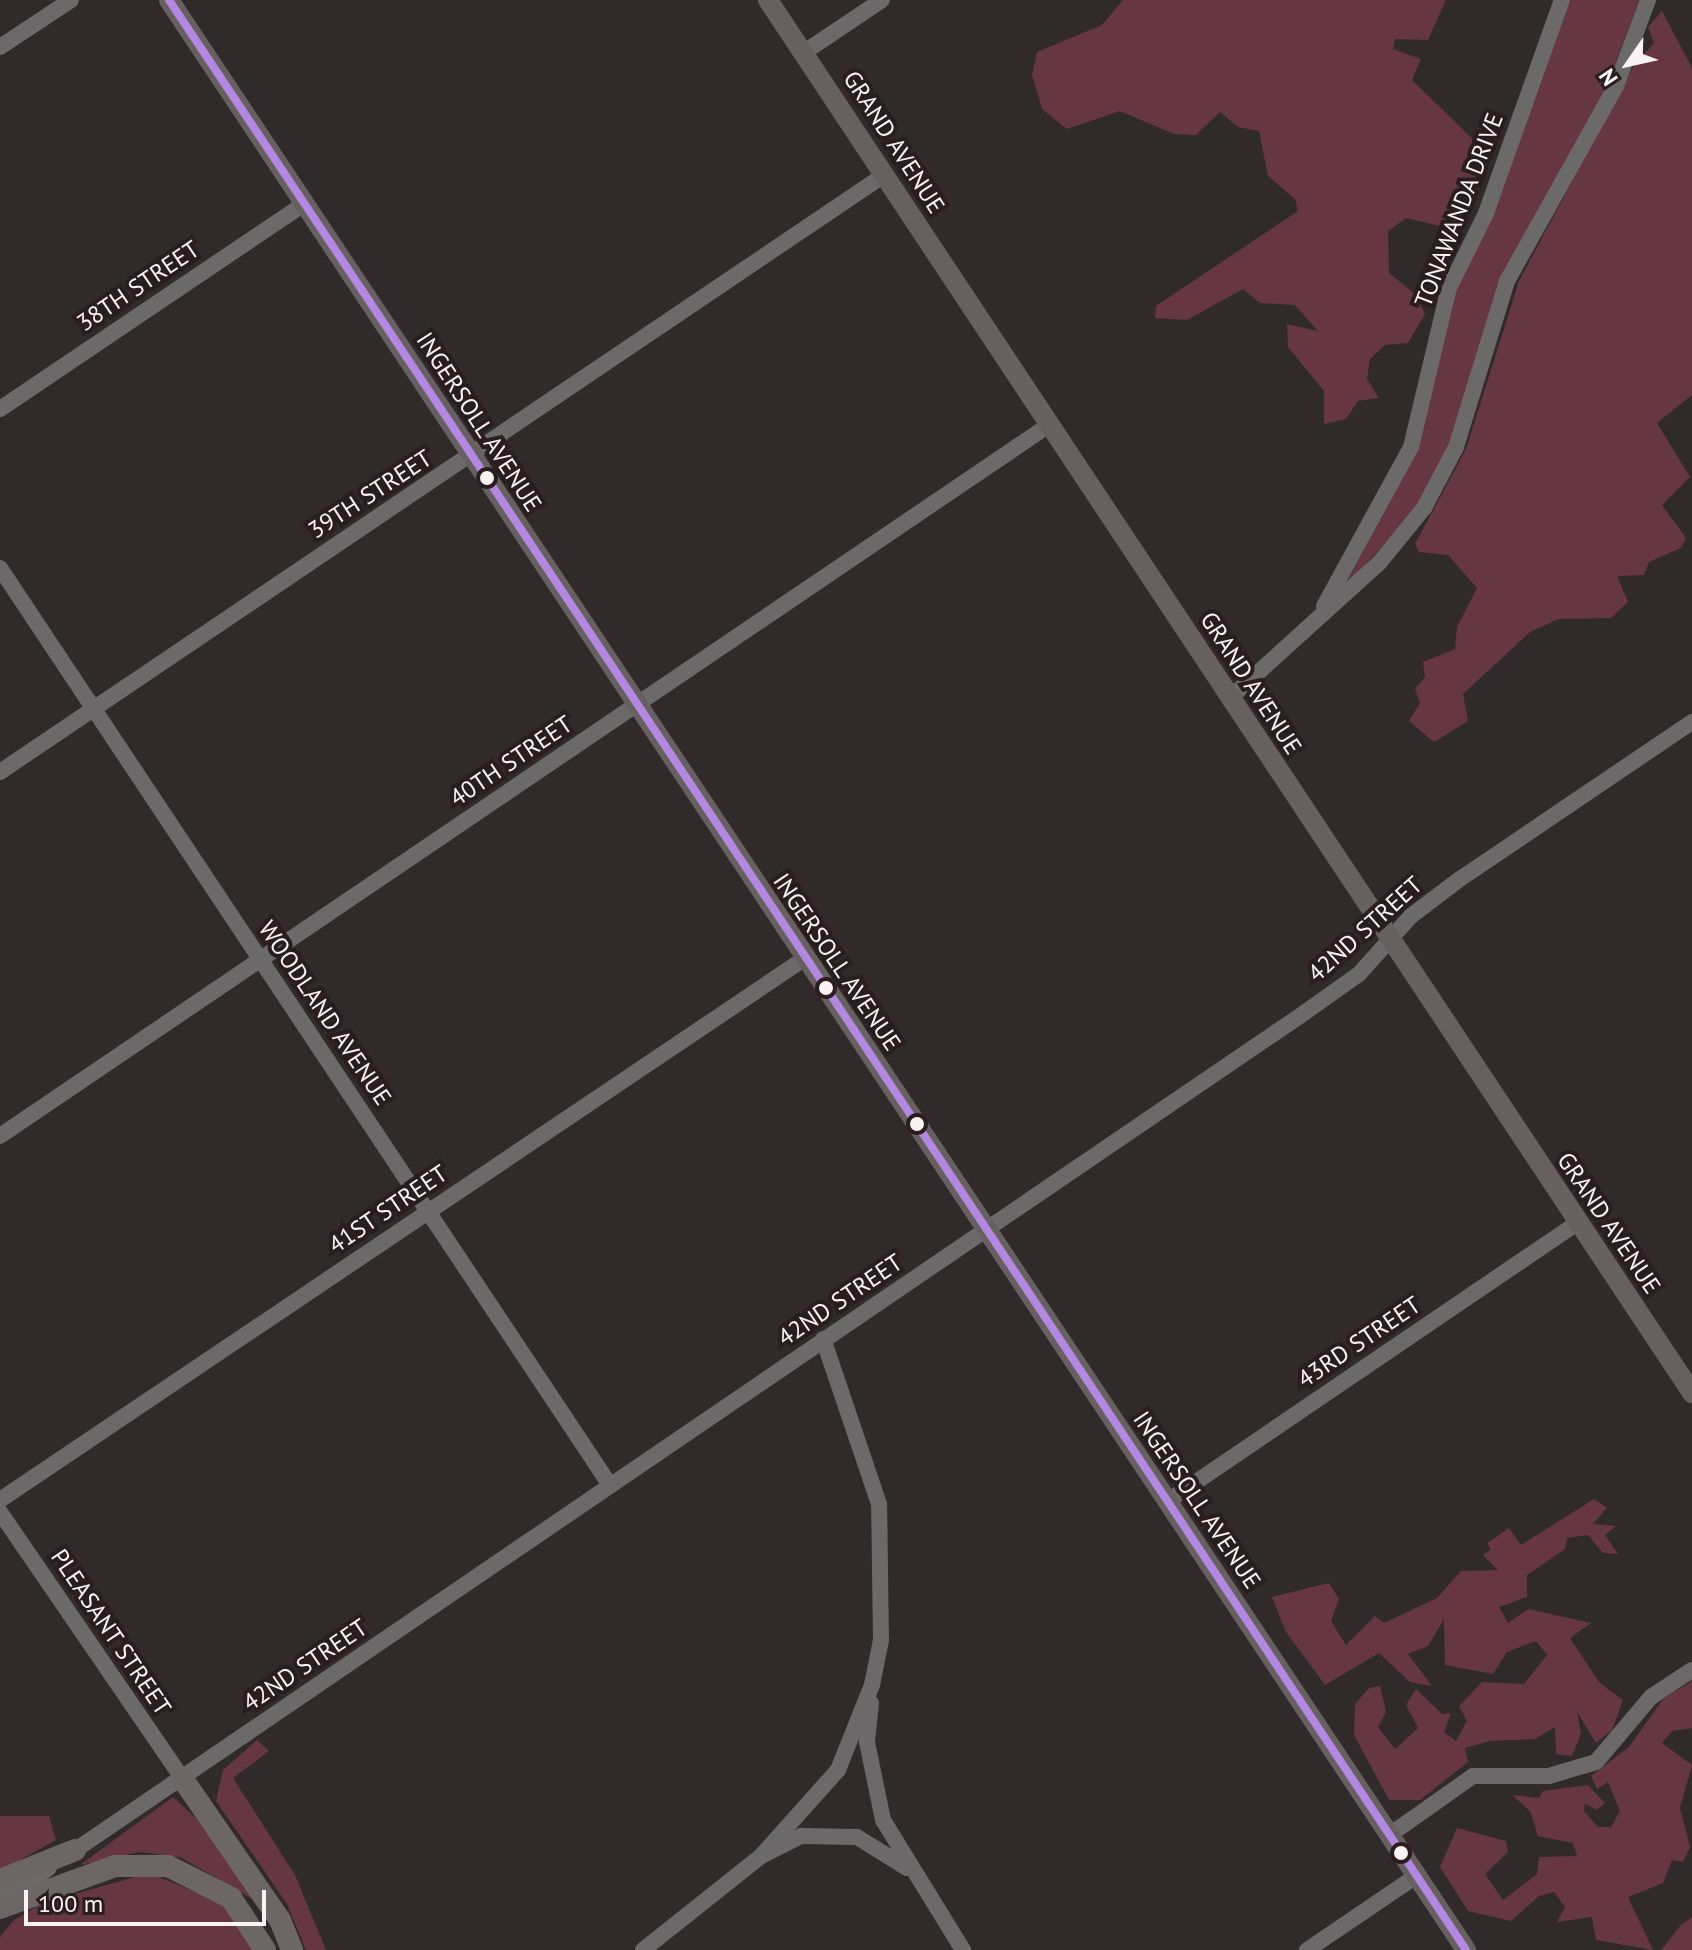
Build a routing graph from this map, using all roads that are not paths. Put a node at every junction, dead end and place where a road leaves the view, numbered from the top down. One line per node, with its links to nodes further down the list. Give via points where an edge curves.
1 (71, 0): 7 (street)
2 (169, 0): 10 (main road, INGERSOLL AVENUE)
3 (768, 0): 8 (main road, GRAND AVENUE)
4 (882, 0): 8 (street)
5 (1562, 0): 15 (street, TONAWANDA DRIVE, via 1486,213 1449,288 1411,447)
6 (1648, 0): 15 (street, TONAWANDA DRIVE, via 1616,86 1507,281 1442,478 1403,536)
7 (0, 47)
8 (803, 53): 9 (main road, GRAND AVENUE)
9 (884, 175): 12 (main road, GRAND AVENUE); 13 (street, 39TH STREET)
10 (304, 204): 11 (street, 38TH STREET); 13 (main road, INGERSOLL AVENUE)
11 (0, 409)
12 (1049, 425): 16 (main road, GRAND AVENUE); 17 (street, 40TH STREET)
13 (471, 457): 17 (main road, INGERSOLL AVENUE); 18 (street, 39TH STREET)
14 (0, 568): 18 (street, WOODLAND AVENUE)
15 (1323, 609): 16 (street, TONAWANDA DRIVE)
16 (1229, 699): 21 (main road, GRAND AVENUE)
17 (637, 706): 22 (main road, INGERSOLL AVENUE); 23 (street, 40TH STREET)
18 (93, 708): 20 (street, 39TH STREET); 23 (street, WOODLAND AVENUE)
19 (1692, 722): 21 (street, 42ND STREET, via 1460,879 1411,916)
20 (0, 772)
21 (1390, 944): 26 (main road, GRAND AVENUE); 27 (street, 42ND STREET, via 1304,1013)
22 (804, 959): 25 (street, 41ST STREET); 27 (main road, INGERSOLL AVENUE)
23 (260, 960): 24 (street, 40TH STREET); 25 (street, WOODLAND AVENUE)
24 (0, 1136)
25 (427, 1211): 30 (street, WOODLAND AVENUE); 31 (street, 41ST STREET)
26 (1577, 1223): 29 (main road, GRAND AVENUE); 32 (street, 43RD STREET)
27 (985, 1231): 28 (street, 42ND STREET); 32 (main road, INGERSOLL AVENUE)
28 (823, 1339): 30 (street, 42ND STREET); 35 (street, via 879,1504 885,1595)
29 (1692, 1393)
30 (610, 1485): 36 (street, 42ND STREET)
31 (0, 1500)
32 (1168, 1501): 37 (main road, INGERSOLL AVENUE)
33 (0, 1512): 36 (street, PLEASANT STREET)
34 (1692, 1670): 37 (street, via 1651,1697 1596,1762 1549,1776 1473,1776)
35 (872, 1685): 39 (street, via 838,1770); 40 (street, via 867,1742 875,1794)
36 (182, 1778): 38 (street, 42ND STREET); 46 (highway, via 280,1920)
37 (1388, 1836): 41 (main road, INGERSOLL AVENUE)
38 (75, 1850): 42 (highway); 43 (street, 42ND STREET)
39 (761, 1856): 40 (street, via 801,1836 835,1834 878,1846); 47 (street)
40 (907, 1868): 48 (street)
41 (1415, 1877): 49 (street); 50 (main road, INGERSOLL AVENUE)
42 (0, 1880)
43 (0, 1901)
44 (0, 1908): 45 (highway, via 115,1866 160,1865 197,1875 231,1898)
45 (265, 1950)
46 (292, 1950)
47 (643, 1950)
48 (963, 1950)
49 (1307, 1950)
50 (1466, 1950)

